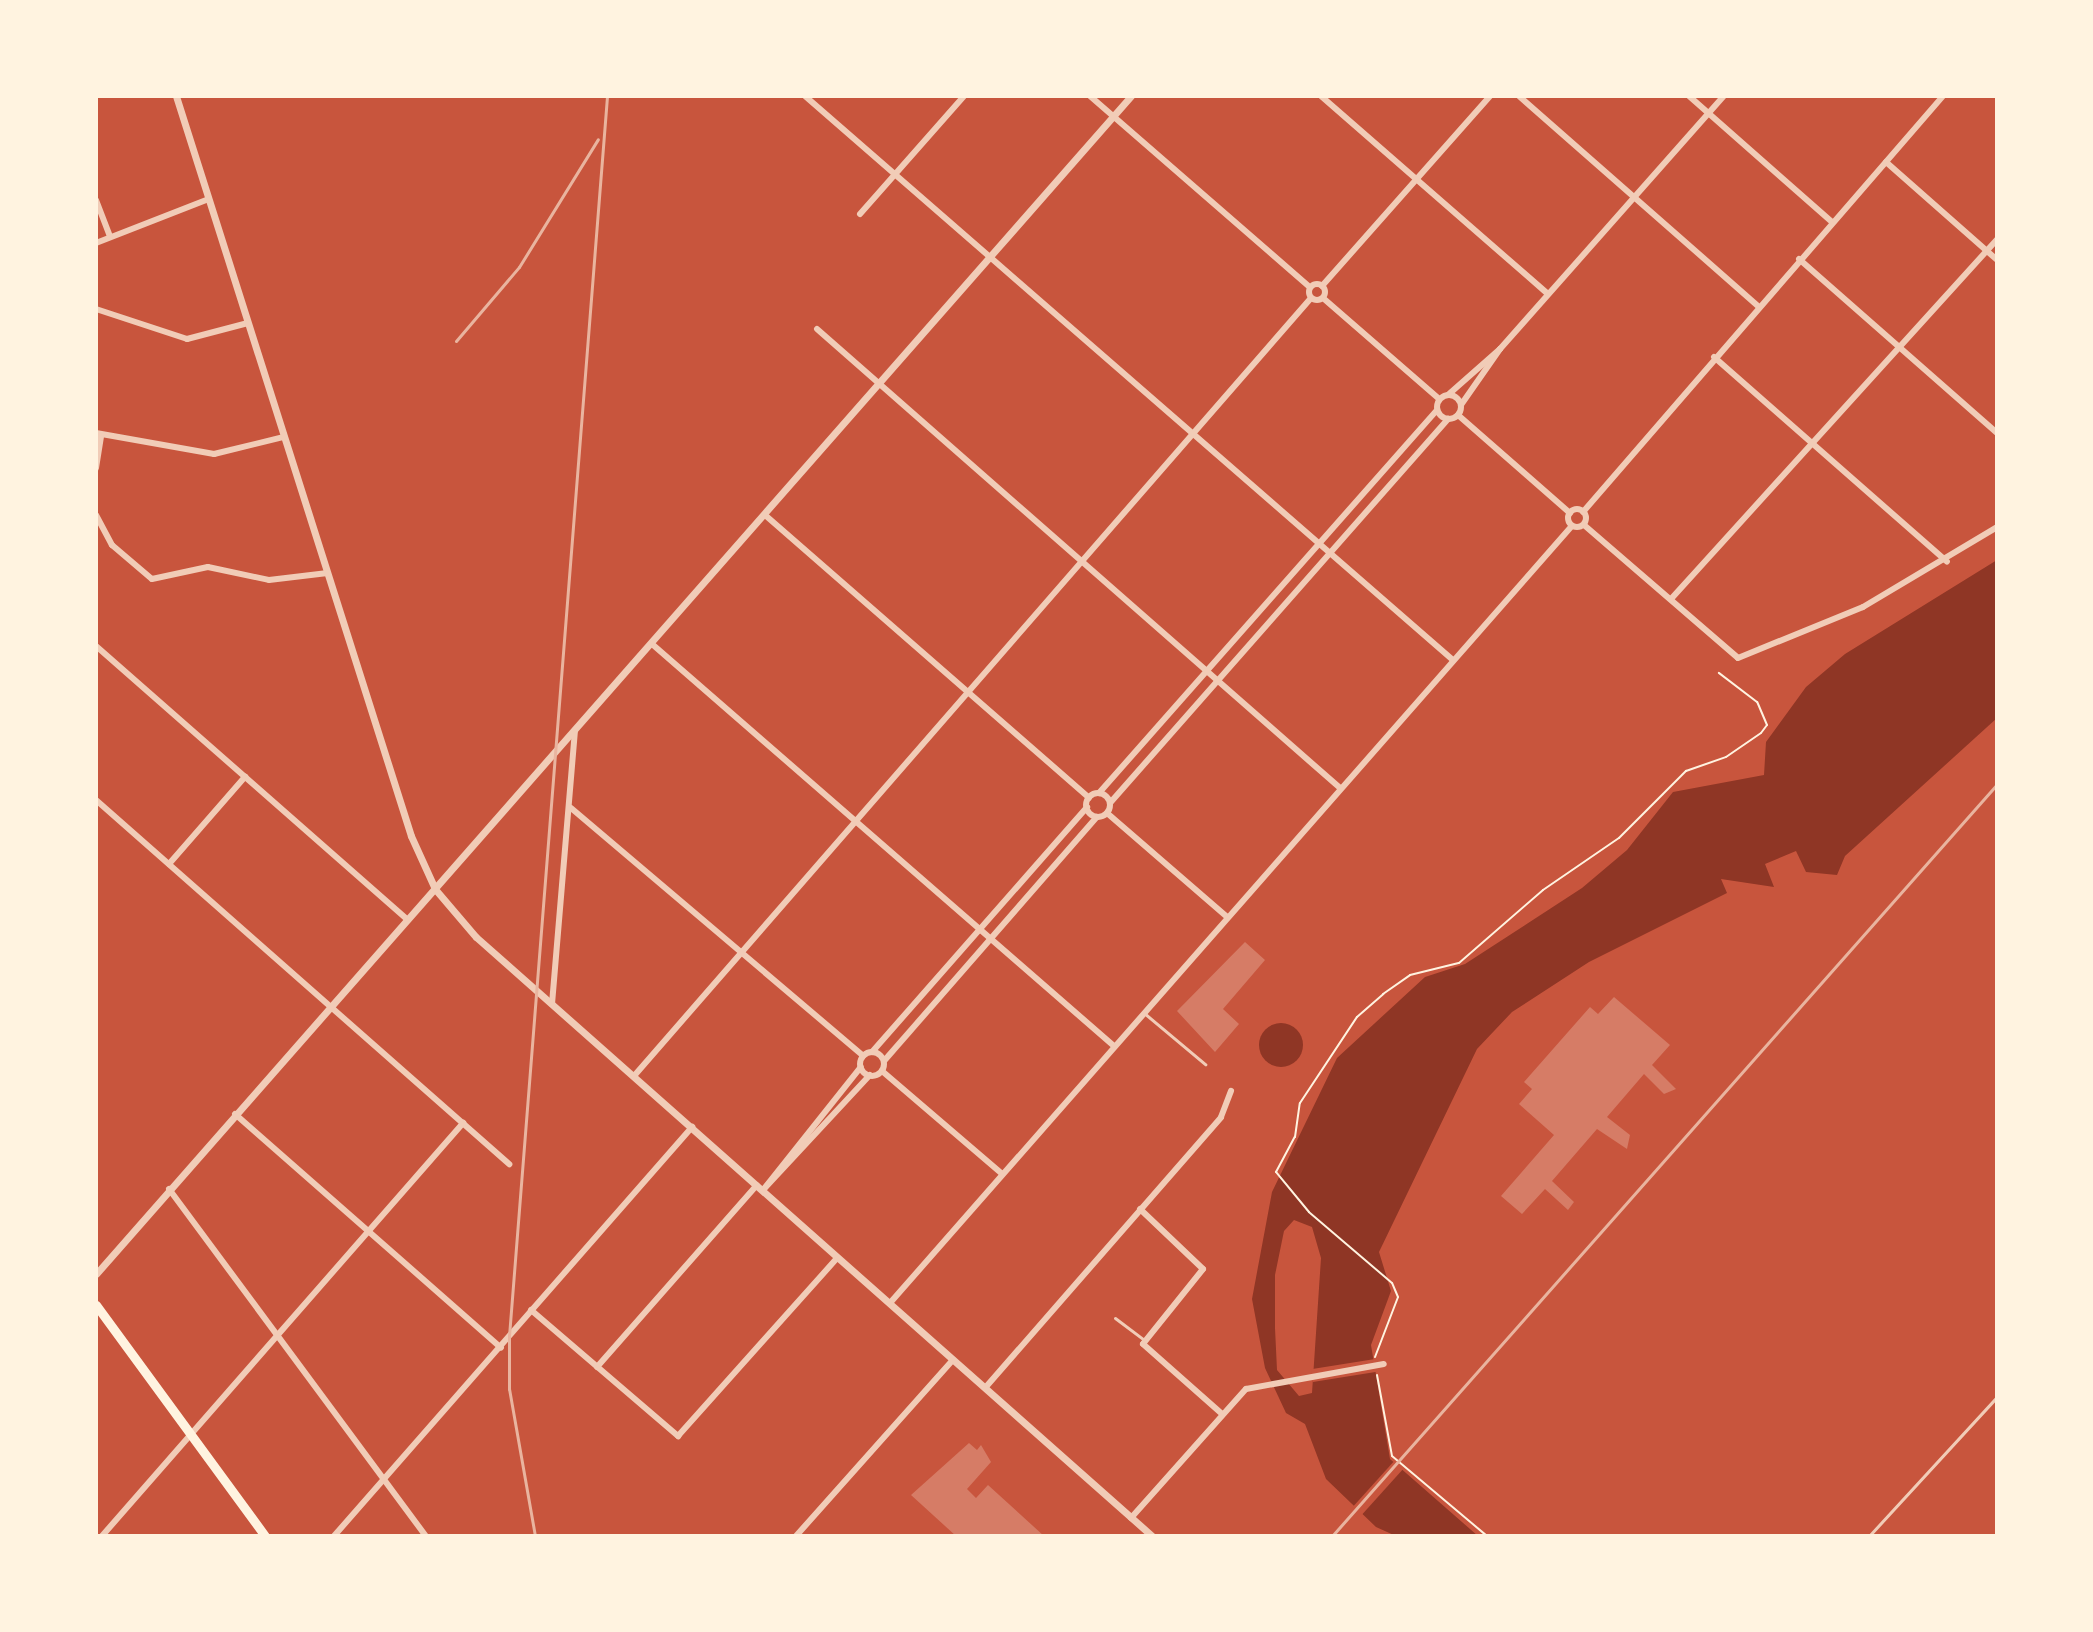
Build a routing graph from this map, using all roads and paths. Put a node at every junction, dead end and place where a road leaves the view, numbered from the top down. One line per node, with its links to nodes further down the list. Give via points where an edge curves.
1 (176, 96): 18 (street)
2 (964, 96): 15 (street)
3 (1090, 96): 13 (street)
4 (1131, 96): 13 (street)
5 (1321, 96): 16 (street)
6 (1490, 96): 16 (street)
7 (1519, 96): 17 (street)
8 (1689, 96): 12 (street)
9 (1724, 96): 12 (street)
10 (1943, 96): 14 (street)
11 (807, 97): 15 (street)
12 (1708, 114): 17 (street); 21 (street)
13 (1113, 116): 26 (street); 30 (street)
14 (1886, 162): 21 (street); 25 (street)
15 (895, 175): 20 (street); 26 (street)
16 (1416, 179): 29 (street); 31 (street)
17 (1635, 198): 31 (street); 34 (street)
18 (209, 199): 22 (street); 36 (street)
19 (96, 200): 22 (street)
20 (860, 214)
21 (1832, 222): 27 (street)
22 (110, 236): 24 (street)
23 (1997, 239): 25 (street)
24 (96, 243)
25 (1987, 251): 28 (street); 38 (street)
26 (990, 258): 41 (street); 50 (street)
27 (1799, 259): 34 (street); 38 (street)
28 (1997, 260)
29 (1322, 286): 30 (street); 33 (street)
30 (1310, 287): 32 (street)
31 (1548, 294): 39 (street)
32 (1311, 298): 33 (street); 50 (street)
33 (1323, 298): 43 (street)
34 (1758, 306): 40 (street)
35 (96, 309): 36 (street, via 187,339)
36 (248, 323): 51 (street)
37 (817, 329): 41 (street)
38 (1900, 348): 48 (street); 52 (street)
39 (1500, 349): 42 (street); 44 (street)
40 (1714, 357): 52 (street); 54 (street)
41 (877, 387): 57 (street); 63 (street)
42 (1449, 394): 43 (street); 44 (street)
43 (1439, 399): 45 (street)
44 (1461, 405): 46 (street)
45 (1437, 410): 47 (street); 61 (street)
46 (1458, 415): 47 (street); 55 (street)
47 (1448, 419): 62 (street)
48 (1997, 433)
49 (99, 434): 51 (street, via 214,454); 53 (street)
50 (1193, 434): 61 (street); 63 (street)
51 (284, 437): 65 (street)
52 (1813, 445): 64 (street); 66 (street)
53 (96, 468)
54 (1583, 512): 55 (street); 58 (street)
55 (1570, 513): 59 (street)
56 (96, 515): 65 (street, via 116,549 152,579 208,567 269,580)
57 (765, 515): 67 (street); 73 (street)
58 (1584, 525): 59 (street); 66 (street)
59 (1572, 526): 69 (street)
60 (1997, 527): 64 (street)
61 (1319, 543): 62 (street); 70 (street)
62 (1330, 553): 69 (street); 72 (street)
63 (1080, 562): 70 (street); 73 (street)
64 (1947, 562): 66 (street, via 1738,658)
65 (328, 573): 87 (street, via 414,846)
66 (1671, 599)
67 (652, 644): 74 (street); 85 (street)
68 (96, 646): 75 (street)
69 (1453, 660): 76 (street)
70 (1206, 672): 72 (street); 77 (street)
71 (1719, 673): 139 (path, via 1757,702 1767,725 1761,733 1726,757 1686,771 1619,838 1543,890 1511,925 1459,963 1429,968 1357,1017 1300,1103 1295,1137 1276,1172 1309,1212 1392,1283 1398,1297 1375,1350 1392,1456)
72 (1217, 682): 76 (street); 80 (street)
73 (967, 691): 78 (street); 85 (street)
74 (575, 731): 82 (street); 87 (street)
75 (245, 777): 86 (street); 89 (street)
76 (1340, 788): 88 (street)
77 (1099, 793): 78 (street); 80 (street)
78 (1089, 798): 81 (street)
79 (96, 800): 86 (street)
80 (1110, 803): 83 (street)
81 (1087, 807): 84 (street); 90 (street)
82 (571, 808): 92 (street); 93 (street)
83 (1107, 813): 84 (street); 88 (street)
84 (1097, 817): 91 (street)
85 (854, 820): 90 (street); 92 (street)
86 (169, 864): 94 (street)
87 (435, 889): 89 (street); 93 (street)
88 (1227, 917): 95 (street)
89 (407, 919): 94 (street)
90 (979, 929): 91 (street); 97 (street)
91 (991, 939): 96 (street); 99 (street)
92 (741, 949): 98 (street); 104 (street)
93 (552, 1004): 104 (street)
94 (330, 1005): 106 (street); 107 (street)
95 (1144, 1013): 96 (street); 100 (lane)
96 (1114, 1046): 110 (street)
97 (872, 1052): 98 (street); 99 (street)
98 (863, 1056): 101 (street)
99 (884, 1061): 102 (street)
100 (1205, 1064)
101 (861, 1067): 103 (street); 111 (street)
102 (882, 1071): 103 (street); 110 (street)
103 (870, 1075): 111 (street)
104 (634, 1076): 108 (street)
105 (1231, 1091): 113 (street, via 1221,1117)
106 (235, 1114): 112 (street); 114 (street)
107 (463, 1123): 109 (street); 114 (street)
108 (692, 1127): 111 (street); 119 (street)
109 (509, 1164)
110 (1002, 1174): 117 (street)
111 (760, 1187): 115 (street); 126 (street)
112 (169, 1189): 116 (street); 121 (street)
113 (1140, 1209): 122 (street, via 1203,1269); 127 (street)
114 (368, 1231): 121 (street); 123 (street)
115 (837, 1258): 117 (street); 126 (street, via 678,1436)
116 (96, 1274)
117 (890, 1303): 124 (street)
118 (96, 1305): 130 (main road)
119 (531, 1310): 123 (street); 126 (street)
120 (1115, 1318): 122 (lane)
121 (277, 1334): 130 (street); 131 (street)
122 (1144, 1340): 129 (street)
123 (501, 1348): 131 (street)
124 (953, 1360): 127 (street); 137 (street)
125 (1384, 1364): 129 (street, via 1253,1387)
126 (597, 1367)
127 (985, 1388): 132 (street)
128 (1997, 1397): 140 (lane)
129 (1222, 1414): 132 (street)
130 (191, 1433): 133 (street); 134 (main road)
131 (384, 1479): 135 (street); 136 (street)
132 (1131, 1518): 138 (street)
133 (102, 1536)
134 (265, 1536)
135 (334, 1536)
136 (426, 1536)
137 (796, 1536)
138 (1152, 1536)
139 (1487, 1536)
140 (1869, 1536)

